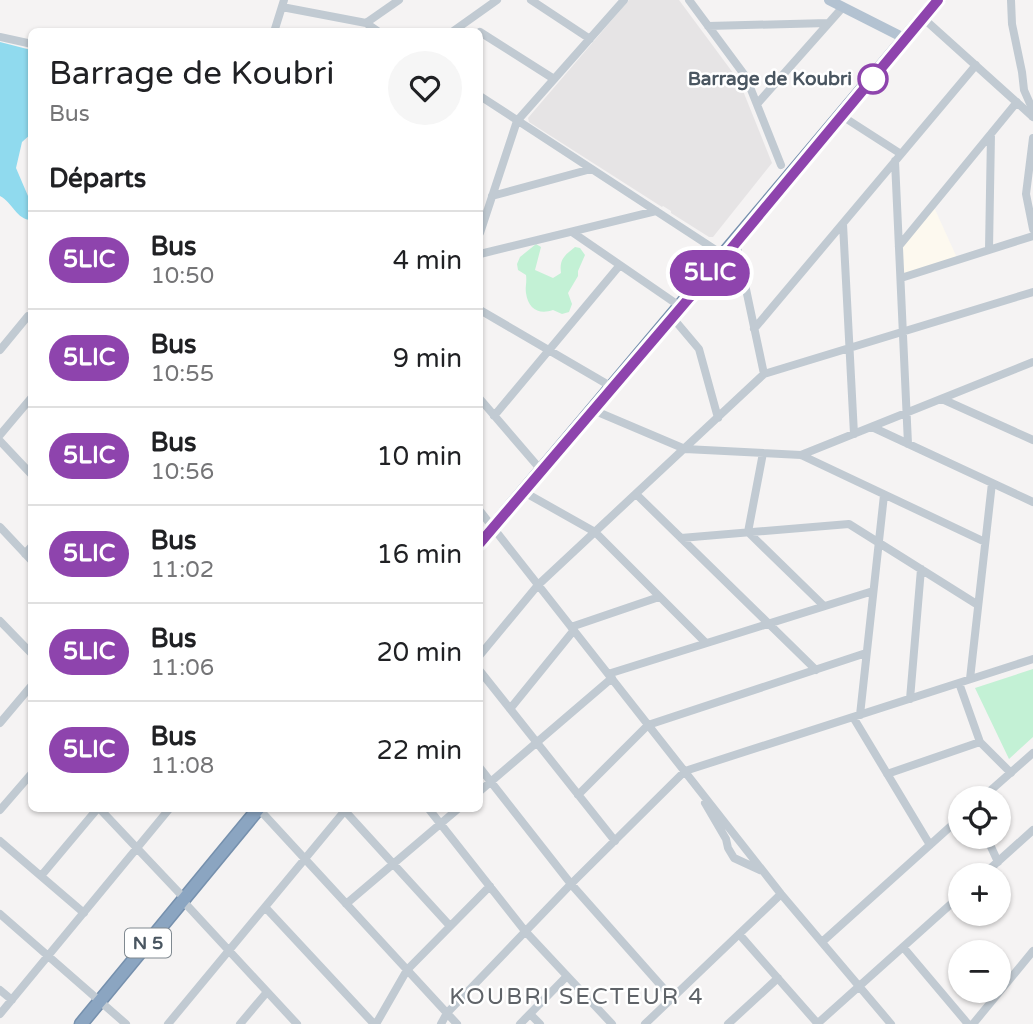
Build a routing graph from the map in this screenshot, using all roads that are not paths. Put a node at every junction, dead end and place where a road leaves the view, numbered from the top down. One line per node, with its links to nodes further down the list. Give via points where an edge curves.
1 (399, 0): 12 (street)
2 (497, 0): 13 (street)
3 (531, 0): 22 (street)
4 (624, 0): 22 (street)
5 (689, 0): 15 (street)
6 (829, 0): 10 (main road)
7 (938, 0): 11 (highway)
8 (1011, 0): 30 (street, via 1024,90)
9 (283, 4): 12 (street); 16 (street)
10 (843, 7): 14 (street); 23 (main road)
11 (923, 18): 23 (highway); 25 (street)
12 (366, 23): 17 (street)
13 (465, 23): 18 (street); 19 (street)
14 (828, 23): 15 (street); 29 (street)
15 (708, 26): 29 (street, via 746,78)
16 (275, 28)
17 (373, 28)
18 (458, 28)
19 (473, 28)
20 (483, 35): 26 (street)
21 (0, 37): 24 (street)
22 (590, 39): 26 (street)
23 (906, 39): 31 (highway)
24 (28, 43)
25 (976, 65): 28 (street); 36 (street)
26 (554, 79): 33 (street)
27 (483, 98): 33 (street)
28 (1015, 100): 30 (street); 32 (street); 34 (street)
29 (757, 104): 37 (street)
30 (1032, 107): 32 (street)
31 (842, 116): 36 (street); 46 (highway)
32 (1033, 116)
33 (517, 121): 38 (street); 39 (street)
34 (991, 134): 47 (street); 48 (street)
35 (1033, 138): 43 (street, via 1026,194)
36 (898, 158): 41 (street); 47 (street)
37 (781, 165)
38 (591, 169): 39 (street); 40 (street)
39 (492, 196): 42 (street)
40 (656, 211): 44 (street); 50 (street)
41 (843, 223): 57 (street); 59 (street)
42 (483, 224)
43 (1033, 229)
44 (572, 232): 49 (street); 51 (street)
45 (1033, 236): 48 (street)
46 (736, 242): 50 (highway); 57 (street)
47 (899, 246): 52 (street)
48 (989, 250): 52 (street)
49 (483, 253)
50 (725, 256): 55 (highway)
51 (620, 265): 55 (street); 61 (street)
52 (901, 278): 58 (street)
53 (1033, 292): 58 (street)
54 (483, 312): 61 (street)
55 (676, 312): 64 (highway); 71 (street, via 699,349)
56 (28, 317): 60 (street)
57 (754, 329): 63 (street)
58 (903, 332): 59 (street); 69 (street)
59 (850, 348): 63 (street); 73 (street)
60 (0, 350)
61 (549, 350): 64 (street); 70 (street)
62 (1033, 362): 65 (street)
63 (764, 374): 71 (street)
64 (612, 387): 68 (highway)
65 (942, 399): 69 (street); 75 (street)
66 (28, 402): 74 (street)
67 (483, 403): 70 (street)
68 (593, 410): 78 (street); 81 (highway)
69 (906, 413): 72 (street); 77 (street)
70 (494, 416): 81 (street)
71 (718, 418): 78 (street)
72 (872, 427): 73 (street); 77 (street)
73 (854, 434): 80 (street)
74 (0, 435)
75 (1033, 440)
76 (0, 441): 82 (street)
77 (908, 444): 83 (street)
78 (685, 449): 79 (street); 85 (street)
79 (763, 453): 80 (street); 92 (street)
80 (801, 455): 86 (street)
81 (541, 470): 84 (highway)
82 (28, 471)
83 (992, 483): 87 (street); 95 (street)
84 (523, 492): 90 (highway); 91 (street)
85 (636, 494): 91 (street); 93 (street)
86 (884, 495): 95 (street); 96 (street)
87 (1033, 502)
88 (483, 515): 90 (street)
89 (0, 527): 98 (street)
90 (493, 528): 94 (highway); 101 (street)
91 (595, 532): 101 (street); 103 (street)
92 (748, 533): 93 (street); 96 (street, via 849,524); 105 (street)
93 (681, 538): 106 (street)
94 (483, 540)
95 (985, 542): 104 (street)
96 (878, 543): 100 (street); 102 (street)
97 (28, 551): 98 (street)
98 (25, 554): 99 (street)
99 (28, 557)
100 (921, 569): 104 (street); 120 (street)
101 (538, 585): 108 (street); 111 (street)
102 (873, 590): 105 (street); 112 (street)
103 (659, 597): 108 (street); 109 (street)
104 (978, 605): 117 (street)
105 (824, 606): 106 (street)
106 (769, 623): 109 (street); 114 (street)
107 (2, 626): 110 (street)
108 (573, 629): 116 (street); 121 (street)
109 (706, 643): 116 (street)
110 (28, 650)
111 (483, 651)
112 (866, 653): 114 (street); 122 (street)
113 (1033, 659): 117 (street)
114 (816, 670): 124 (street)
115 (483, 675): 121 (street)
116 (610, 676): 124 (street); 125 (street)
117 (970, 679): 118 (street)
118 (959, 683): 120 (street); 126 (street)
119 (28, 690): 123 (street)
120 (910, 699): 122 (street)
121 (510, 709): 125 (street)
122 (856, 716): 129 (street); 131 (street)
123 (0, 723)
124 (648, 724): 129 (street); 137 (street)
125 (536, 742): 133 (street); 137 (street)
126 (980, 742): 130 (street); 131 (street)
127 (1033, 753): 130 (street)
128 (483, 772): 133 (street)
129 (685, 772): 136 (street); 152 (street)
130 (1011, 773): 134 (street)
131 (887, 774): 153 (street)
132 (28, 777): 138 (street)
133 (490, 782): 135 (street); 161 (street)
134 (996, 786)
135 (483, 788)
136 (700, 790): 159 (street); 159 (street, via 734,858)
137 (578, 794): 152 (street)
138 (0, 810)
139 (96, 812): 160 (street)
140 (103, 812): 154 (street)
141 (167, 812): 154 (street)
142 (257, 812): 164 (highway, N 5)
143 (262, 812): 156 (street)
144 (344, 812): 156 (street)
145 (348, 812): 158 (street)
146 (431, 812): 148 (street)
147 (454, 812): 148 (street)
148 (440, 824): 158 (street); 162 (street)
149 (948, 829): 153 (street)
150 (1033, 830): 157 (street)
151 (0, 841): 160 (street)
152 (615, 841): 161 (street)
153 (930, 845): 173 (street)
154 (137, 849): 164 (street); 168 (street)
155 (992, 849): 157 (street)
156 (305, 859): 165 (street); 166 (street)
157 (998, 862)
158 (393, 864): 165 (street); 170 (street)
159 (762, 870): 163 (street)
160 (41, 876): 168 (street)
161 (571, 884): 171 (street); 184 (street)
162 (490, 886): 170 (street); 171 (street)
163 (781, 894): 172 (street); 173 (street)
164 (184, 900): 175 (street); 186 (highway, N 5)
165 (346, 904): 178 (street)
166 (265, 907): 175 (street); 195 (street)
167 (948, 907): 174 (street)
168 (84, 913): 177 (street)
169 (0, 914): 177 (street)
170 (450, 926): 178 (street)
171 (526, 931): 179 (street); 187 (street)
172 (739, 934): 180 (street); 184 (street)
173 (821, 942): 181 (street)
174 (903, 947): 181 (street); 205 (street)
175 (229, 951): 183 (street); 192 (street)
176 (1033, 951): 205 (street)
177 (49, 956): 185 (street); 186 (street)
178 (407, 970): 187 (street); 195 (street)
179 (567, 976): 189 (street); 200 (street)
180 (778, 978): 202 (street); 203 (street)
181 (859, 986): 203 (street); 204 (street)
182 (0, 990): 185 (street)
183 (267, 992): 193 (street); 194 (street)
184 (672, 998): 201 (street)
185 (12, 1000): 188 (street)
186 (100, 1001): 190 (highway, N 5); 191 (street)
187 (447, 1013): 196 (street); 197 (street)
188 (0, 1014)
189 (530, 1014): 198 (street); 199 (street)
190 (81, 1024)
191 (126, 1024)
192 (168, 1024)
193 (240, 1024)
194 (297, 1024)
195 (375, 1024)
196 (441, 1024)
197 (457, 1024)
198 (520, 1024)
199 (540, 1024)
200 (612, 1024)
201 (645, 1024)
202 (728, 1024)
203 (818, 1024)
204 (891, 1024)
205 (971, 1024)

